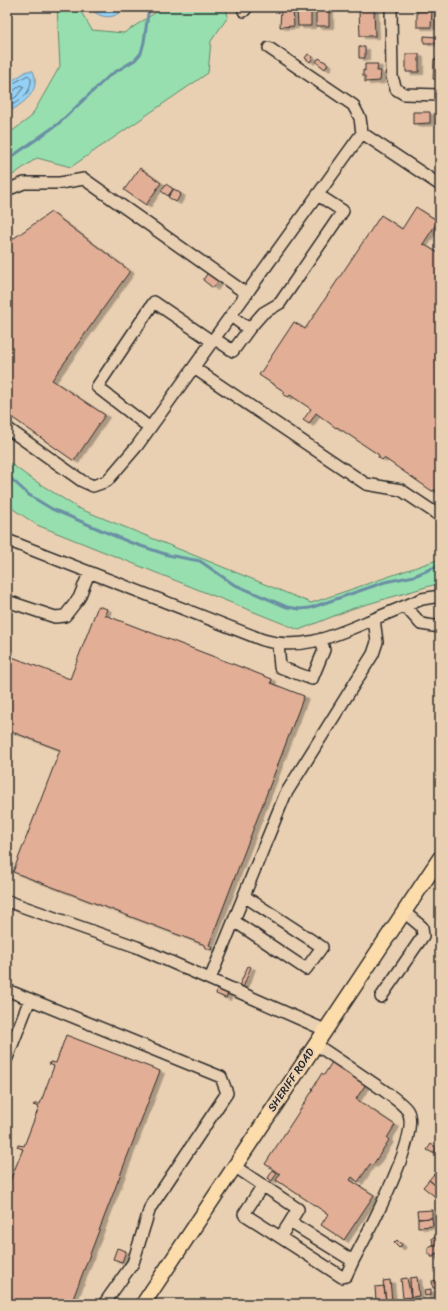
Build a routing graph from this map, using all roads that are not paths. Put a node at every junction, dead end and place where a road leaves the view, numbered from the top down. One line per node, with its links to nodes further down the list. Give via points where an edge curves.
1 (391, 7): 3 (street, via 393,82 402,93)
2 (269, 48): 4 (street, via 353,105 360,118)
3 (440, 95)
4 (362, 133): 5 (street); 7 (street)
5 (440, 185)
6 (7, 190): 8 (street, via 24,183 84,179)
7 (318, 195): 8 (street); 10 (street, via 343,211 280,303 263,313)
8 (247, 294): 9 (street)
9 (231, 316): 10 (street); 11 (street)
10 (249, 329): 11 (street, via 233,352)
11 (214, 341): 12 (street); 14 (street, via 154,302 97,388)
12 (194, 368): 14 (street); 15 (street, via 366,484 401,490)
13 (7, 428): 14 (street, via 82,481 93,486 107,481)
14 (150, 428)
15 (440, 516)
16 (7, 540): 17 (street)
17 (89, 573): 19 (street, via 79,598 65,616 55,617); 24 (street)
18 (440, 596): 20 (street, via 422,599)
19 (7, 601)
20 (405, 606): 21 (street); 22 (street, via 420,624)
21 (374, 619): 23 (street); 26 (street, via 377,642 373,654 285,795)
22 (440, 627)
23 (321, 639): 24 (street, via 300,644); 24 (street, via 324,650 312,679 280,668)
24 (278, 644)
25 (440, 858): 28 (main road, SHERIFF ROAD)
26 (244, 896): 29 (street); 29 (street, via 322,947 306,968)
27 (7, 901): 30 (street, via 137,947)
28 (404, 912): 32 (street, via 422,927 423,936); 34 (main road, SHERIFF ROAD)
29 (234, 921): 30 (street)
30 (210, 980): 34 (street)
31 (7, 990): 33 (street)
32 (381, 997)
33 (30, 999): 36 (street); 42 (street, via 221,1077 227,1093 150,1208 132,1263)
34 (325, 1030): 35 (main road, SHERIFF ROAD)
35 (315, 1044): 37 (main road, SHERIFF ROAD); 41 (street, via 399,1102 411,1118 408,1140 385,1198)
36 (7, 1058)
37 (234, 1166): 38 (street); 43 (main road, SHERIFF ROAD)
38 (263, 1185): 39 (street, via 298,1208); 40 (street, via 244,1214)
39 (290, 1222): 40 (street); 41 (street)
40 (281, 1236): 41 (street, via 342,1276 346,1276)
41 (354, 1261)
42 (104, 1304)
43 (143, 1304)

